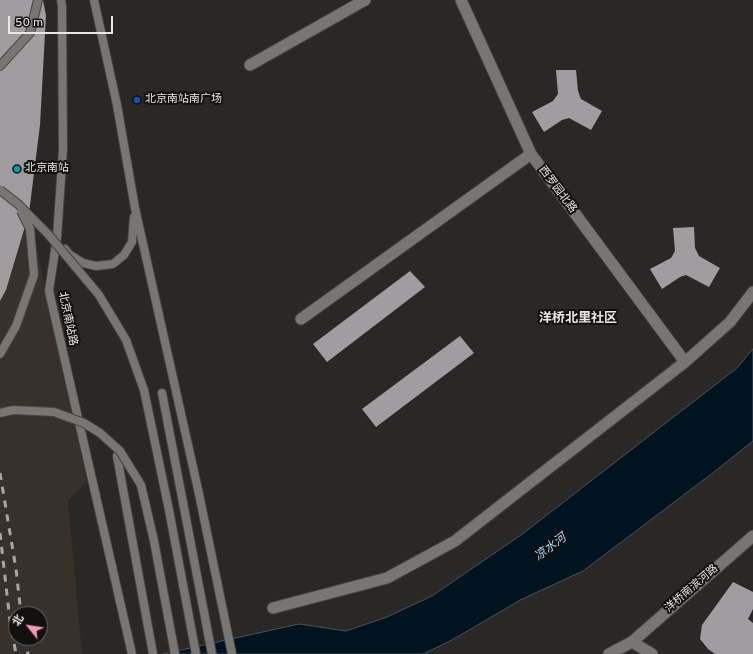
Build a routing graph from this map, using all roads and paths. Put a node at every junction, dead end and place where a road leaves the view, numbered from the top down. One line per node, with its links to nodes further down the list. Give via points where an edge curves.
1 (38, 0): 7 (lane, via 30,33)
2 (61, 0): 12 (lane, 北京南站路, via 63,149)
3 (94, 0): 11 (lane, via 117,105)
4 (365, 0): 6 (street)
5 (461, 0): 8 (street, 西罗园北路)
6 (250, 65)
7 (0, 66)
8 (531, 154): 14 (street); 16 (street, 西罗园北路)
9 (0, 190): 10 (lane, bridge)
10 (18, 204): 15 (lane, bridge, via 30,229 34,275 16,326); 26 (lane, bridge, via 48,234 99,295 126,340 144,390)
11 (135, 208): 12 (lane, via 132,242 124,255 112,264 96,266 83,263 70,255); 28 (lane)
12 (57, 237): 23 (lane, 北京南站路, via 49,291)
13 (753, 292): 16 (street, via 730,322)
14 (301, 320)
15 (0, 354)
16 (685, 362): 21 (street, via 455,541 387,578)
17 (162, 393): 27 (lane)
18 (0, 413): 25 (lane, bridge, via 13,410 54,412 84,423 120,451 140,485 154,541)
19 (117, 456): 24 (lane)
20 (753, 536): 22 (street, 洋桥南滨河路)
21 (273, 608)
22 (632, 642): 29 (street, 洋桥南滨河路); 30 (street, 洋桥南滨河路); 31 (street, 洋桥南滨河路); 32 (street)
23 (132, 654)
24 (153, 654)
25 (175, 654)
26 (196, 654)
27 (212, 654)
28 (232, 654)
29 (609, 654)
30 (618, 654)
31 (623, 654)
32 (652, 654)

